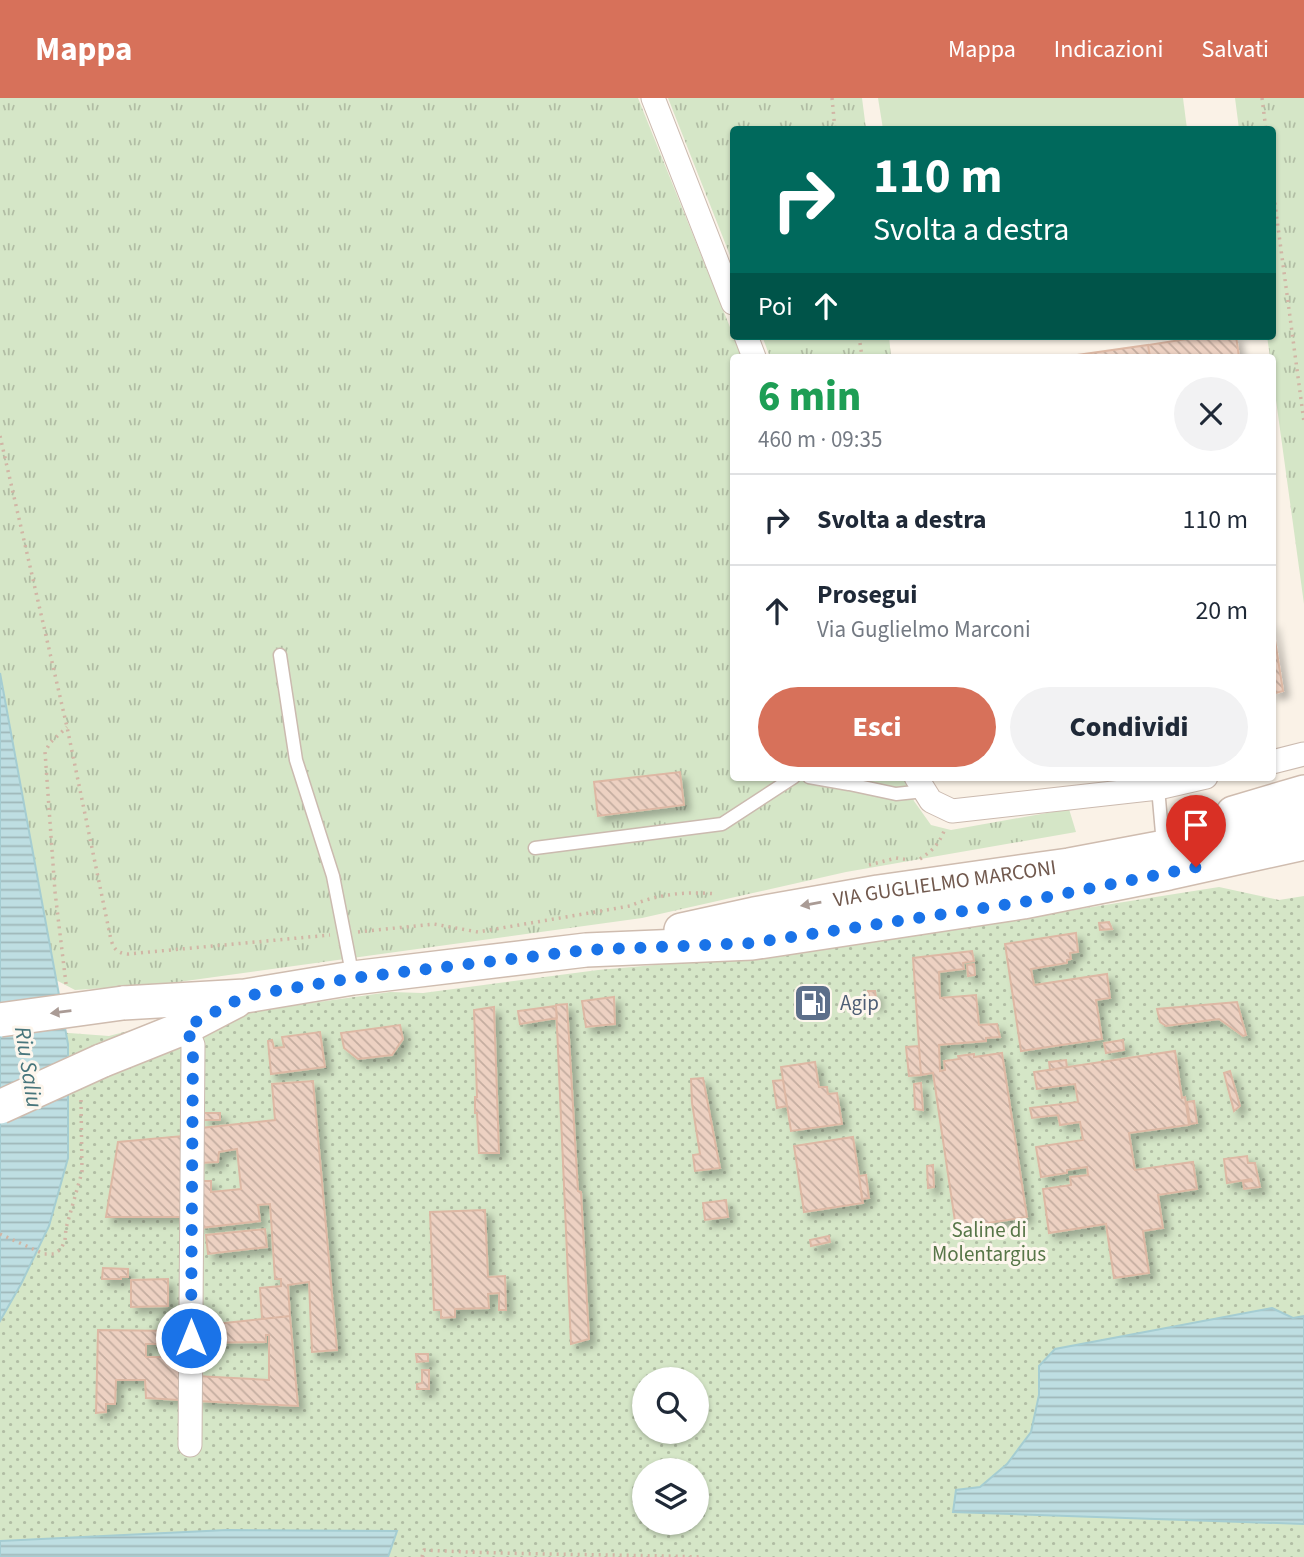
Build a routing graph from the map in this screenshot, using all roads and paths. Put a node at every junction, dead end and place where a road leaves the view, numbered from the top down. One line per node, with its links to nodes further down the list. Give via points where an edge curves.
1 (653, 98): 7 (street)
2 (832, 98): 4 (path)
3 (1262, 98): 5 (path)
4 (835, 126)
5 (1266, 126)
6 (1276, 212): 8 (path)
7 (730, 295)
8 (1304, 422)
9 (0, 436): 11 (path)
10 (280, 655): 29 (lane, via 296,760 333,876)
11 (67, 727): 29 (path, via 114,949 147,952); 32 (path, via 45,752)
12 (1304, 754): 13 (street)
13 (1276, 761)
14 (788, 781): 24 (lane, via 722,824)
15 (832, 781): 17 (lane, via 896,794)
16 (1189, 781): 18 (street)
17 (920, 784): 20 (street, via 931,801)
18 (1158, 788): 20 (street); 22 (lane)
19 (1304, 792): 22 (main road)
20 (952, 811): 26 (path, via 939,843 922,858 896,858)
21 (1304, 817): 26 (main road, VIA GUGLIELMO MARCONI, via 1069,865)
22 (1162, 834): 26 (main road)
23 (1304, 843): 28 (main road, VIA GUGLIELMO MARCONI)
24 (535, 848)
25 (1304, 863): 28 (main road)
26 (872, 879): 30 (main road, VIA GUGLIELMO MARCONI, one-way to 30, via 754,914)
27 (724, 895): 29 (path, via 690,892 478,932 434,924)
28 (1023, 902): 30 (main road, VIA GUGLIELMO MARCONI, via 752,943)
29 (344, 933): 31 (lane)
30 (586, 950): 31 (main road, VIA GUGLIELMO MARCONI)
31 (353, 978): 33 (main road, VIA GUGLIELMO MARCONI)
32 (65, 983)
33 (245, 996): 34 (main road, VIA GUGLIELMO MARCONI, one-way to 34, bridge); 35 (main road)
34 (0, 1020)
35 (186, 1027): 37 (main road, bridge); 39 (street, via 193,1045)
36 (80, 1089): 38 (path, via 82,1171 61,1249 44,1254)
37 (0, 1107)
38 (0, 1234)
39 (190, 1445)
40 (422, 1557): 41 (path, via 424,1550)
41 (701, 1557)

